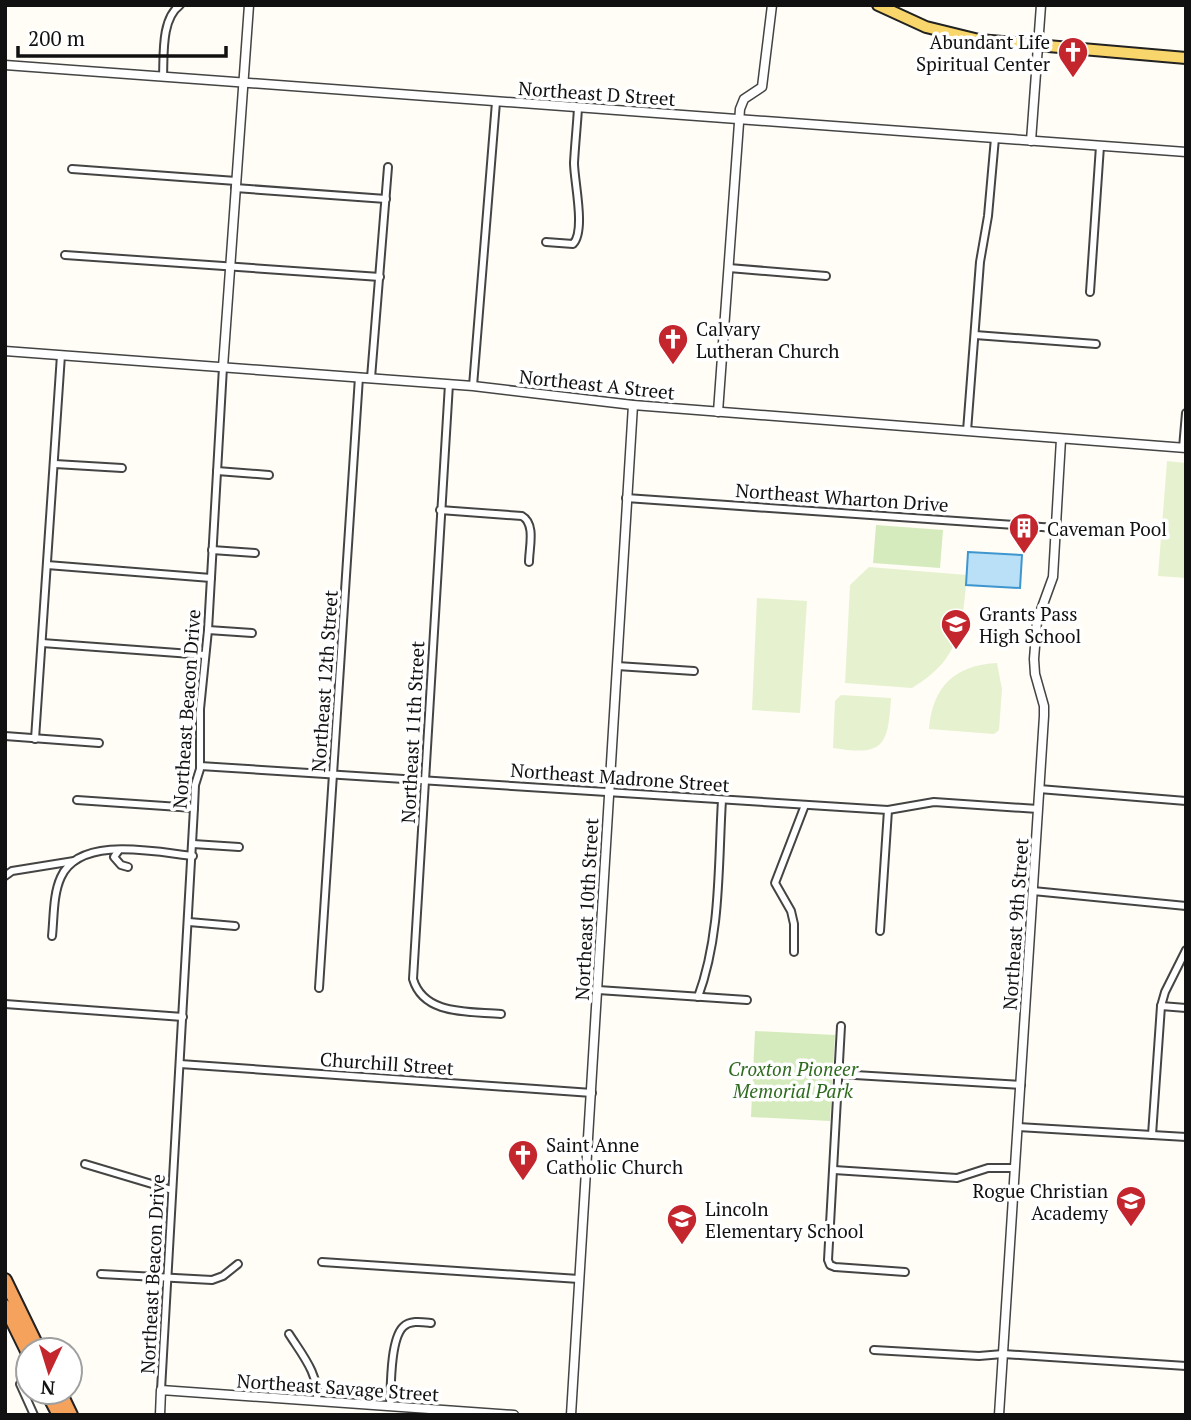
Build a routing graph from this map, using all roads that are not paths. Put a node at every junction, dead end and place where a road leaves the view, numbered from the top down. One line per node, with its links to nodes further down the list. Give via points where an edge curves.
1 (180, 5): 9 (street, via 168,22)
2 (248, 5): 10 (street, Northeast Beacon Drive)
3 (772, 5): 13 (street, via 762,87 744,99)
4 (878, 5): 6 (main road, via 941,32)
5 (1041, 5): 6 (street)
6 (1037, 46): 7 (main road); 15 (street)
7 (1186, 58)
8 (5, 65): 9 (street, Northeast D Street)
9 (163, 76): 10 (street, Northeast D Street)
10 (243, 82): 11 (street, Northeast D Street); 20 (street, Northeast Beacon Drive)
11 (496, 102): 12 (street, Northeast D Street); 37 (street)
12 (578, 108): 13 (street, Northeast D Street); 22 (street, via 577,239 573,244)
13 (739, 120): 14 (street, Northeast D Street); 25 (street)
14 (995, 138): 15 (street, Northeast D Street); 29 (street)
15 (1031, 141): 16 (street, Northeast D Street)
16 (1100, 146): 17 (street, Northeast D Street); 28 (street)
17 (1186, 152)
18 (388, 167): 21 (street)
19 (72, 169): 20 (street)
20 (235, 184): 21 (street); 24 (street, Northeast Beacon Drive)
21 (386, 198): 27 (street)
22 (546, 242)
23 (65, 255): 24 (street)
24 (229, 266): 27 (street); 33 (street, Northeast Beacon Drive)
25 (729, 268): 26 (street); 39 (street)
26 (827, 276)
27 (380, 277): 35 (street)
28 (1090, 292)
29 (975, 335): 30 (street); 41 (street)
30 (1096, 344)
31 (5, 351): 32 (street, Northeast A Street)
32 (61, 355): 33 (street, Northeast A Street); 44 (street)
33 (223, 367): 34 (street, Northeast A Street); 46 (street, Northeast Beacon Drive)
34 (359, 377): 35 (street, Northeast A Street); 66 (street, Northeast 12th Street)
35 (372, 378): 36 (street, Northeast A Street)
36 (449, 384): 37 (street, Northeast A Street); 49 (street, Northeast 11th Street)
37 (473, 386): 38 (street, Northeast A Street)
38 (633, 405): 39 (street, Northeast A Street); 48 (street, Northeast 10th Street)
39 (718, 412): 41 (street, Northeast A Street)
40 (1186, 413): 43 (street)
41 (967, 431): 42 (street, Northeast A Street)
42 (1061, 439): 43 (street, Northeast A Street); 50 (street, Northeast 9th Street)
43 (1185, 448)
44 (55, 464): 45 (street); 54 (street)
45 (122, 468)
46 (217, 471): 47 (street); 51 (street, Northeast Beacon Drive)
47 (269, 475)
48 (626, 498): 50 (street, Northeast Wharton Drive); 60 (street, Northeast 10th Street)
49 (440, 510): 53 (street, via 522,516 530,526); 67 (street, Northeast 11th Street)
50 (1056, 528): 68 (street, Northeast 9th Street, via 1053,577 1037,621 1034,659 1044,706)
51 (212, 550): 52 (street); 55 (street, Northeast Beacon Drive)
52 (256, 554)
53 (529, 562)
54 (47, 565): 55 (street); 58 (street)
55 (211, 578): 56 (street, Northeast Beacon Drive)
56 (208, 630): 57 (street); 59 (street, Northeast Beacon Drive)
57 (252, 633)
58 (42, 643): 59 (street); 63 (street)
59 (205, 655): 65 (street, Northeast Beacon Drive)
60 (617, 666): 61 (street); 69 (street, Northeast 10th Street)
61 (694, 671)
62 (5, 736): 63 (street)
63 (35, 738): 64 (street)
64 (99, 743)
65 (200, 765): 66 (street, Northeast Madrone Street); 74 (street, Northeast Beacon Drive)
66 (334, 773): 67 (street, Northeast Madrone Street); 92 (street, Northeast 12th Street)
67 (425, 779): 69 (street, Northeast Madrone Street); 99 (street, Northeast 11th Street, via 415,986 438,1006)
68 (1039, 789): 72 (street); 75 (street, Northeast 9th Street)
69 (609, 792): 71 (street, Northeast Madrone Street); 93 (street, Northeast 10th Street)
70 (76, 800): 74 (street)
71 (722, 800): 73 (street, Northeast Madrone Street); 94 (street, via 713,945)
72 (1186, 801)
73 (805, 805): 76 (street, Northeast Madrone Street); 91 (street, via 775,883 791,911)
74 (194, 808): 77 (street, Northeast Beacon Drive)
75 (1038, 809): 76 (street, Northeast Madrone Street, via 934,802); 84 (street, Northeast 9th Street)
76 (888, 810): 88 (street)
77 (193, 844): 78 (street); 80 (street, Northeast Beacon Drive)
78 (239, 847)
79 (119, 850): 80 (street); 81 (street, via 93,852); 82 (street, via 114,857)
80 (193, 856): 86 (street, Northeast Beacon Drive)
81 (74, 860): 83 (street); 89 (street, via 58,886)
82 (128, 867)
83 (5, 876)
84 (1032, 891): 85 (street); 104 (street, Northeast 9th Street)
85 (1186, 906)
86 (189, 922): 87 (street); 100 (street, Northeast Beacon Drive)
87 (235, 926)
88 (880, 931)
89 (52, 936)
90 (1186, 950): 97 (street)
91 (794, 952)
92 (319, 988)
93 (598, 990): 94 (street); 105 (street, Northeast 10th Street)
94 (698, 997): 95 (street)
95 (747, 1000)
96 (5, 1004): 100 (street)
97 (1161, 1006): 98 (street); 107 (street)
98 (1186, 1008)
99 (501, 1014)
100 (183, 1017): 102 (street, Northeast Beacon Drive)
101 (841, 1026): 103 (street)
102 (180, 1064): 105 (street, Churchill Street); 112 (street, Northeast Beacon Drive)
103 (838, 1074): 104 (street); 111 (street)
104 (1021, 1085): 106 (street, Northeast 9th Street)
105 (592, 1093): 118 (street, Northeast 10th Street)
106 (1018, 1127): 107 (street); 110 (street, Northeast 9th Street)
107 (1152, 1135): 108 (street)
108 (1186, 1137)
109 (85, 1164): 112 (street)
110 (1014, 1168): 111 (street, via 988,1168 957,1178); 126 (street, Northeast 9th Street)
111 (834, 1170): 115 (street, via 830,1265)
112 (172, 1190): 117 (street, Northeast Beacon Drive)
113 (322, 1262): 118 (street)
114 (238, 1264): 117 (street, via 212,1280)
115 (905, 1272)
116 (102, 1274): 117 (street)
117 (166, 1278): 128 (street, Northeast Beacon Drive)
118 (579, 1279): 133 (street, Northeast 10th Street)
119 (5, 1280): 124 (highway)
120 (5, 1306): 123 (highway)
121 (430, 1324): 130 (street, via 402,1327 396,1342)
122 (289, 1334): 129 (street, via 313,1372)
123 (20, 1336)
124 (32, 1336)
125 (874, 1350): 126 (street)
126 (1003, 1354): 127 (street); 134 (street, Northeast 9th Street)
127 (1186, 1366)
128 (161, 1390): 129 (street, Northeast Savage Street); 131 (street, Northeast Beacon Drive)
129 (317, 1401): 130 (street, Northeast Savage Street)
130 (390, 1406): 132 (street, Northeast Savage Street)
131 (160, 1415)
132 (513, 1415)
133 (571, 1415)
134 (999, 1415)

